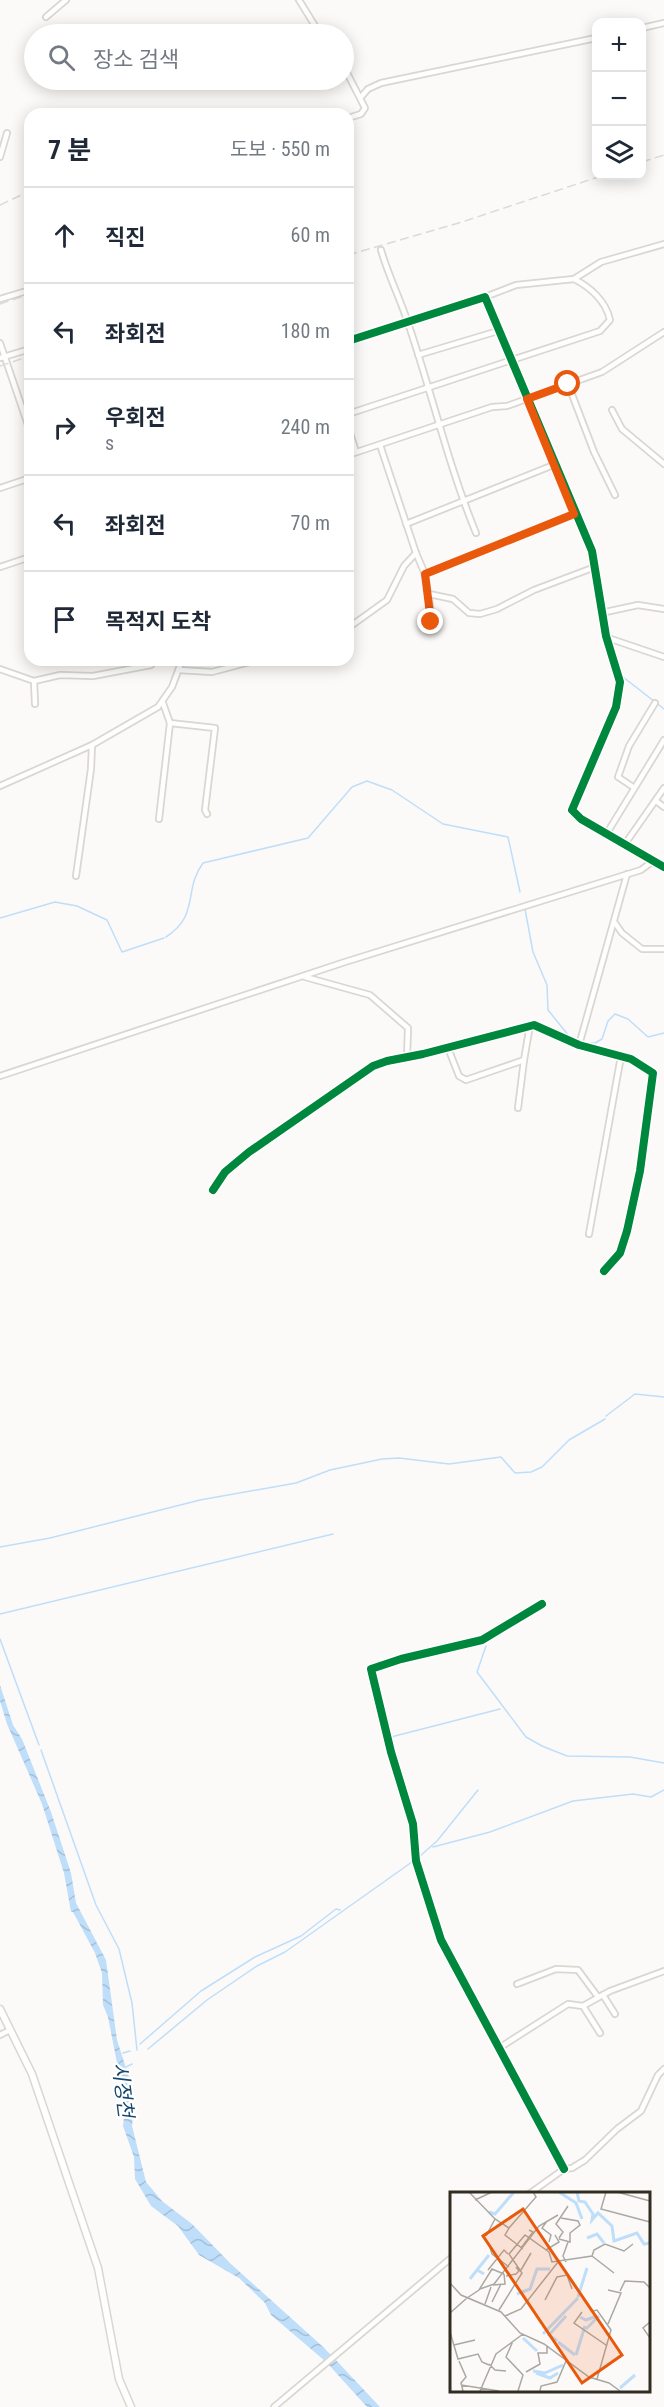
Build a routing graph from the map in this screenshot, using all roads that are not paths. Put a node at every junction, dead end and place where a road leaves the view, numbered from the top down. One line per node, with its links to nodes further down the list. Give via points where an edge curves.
1 (66, 0): 3 (street)
2 (299, 0): 5 (street)
3 (46, 17)
4 (664, 22): 6 (street)
5 (314, 24)
6 (646, 27)
7 (592, 39): 9 (street, via 381,83)
8 (354, 84): 9 (street)
9 (362, 97): 10 (street, via 365,108)
10 (354, 116)
11 (7, 133): 12 (street)
12 (0, 157)
13 (664, 244): 15 (street, via 601,262)
14 (381, 250): 19 (street)
15 (574, 279): 17 (street, via 516,285); 27 (street, via 598,298 610,320 600,331)
16 (24, 292): 18 (street)
17 (485, 297): 19 (street); 20 (street)
18 (0, 299)
19 (408, 323): 22 (street); 25 (street)
20 (498, 331): 25 (street); 27 (street)
21 (664, 332): 28 (street, via 612,367)
22 (354, 339)
23 (0, 343): 26 (street)
24 (24, 351): 26 (street)
25 (418, 355): 29 (street)
26 (2, 357): 33 (street)
27 (510, 360): 29 (street); 30 (street)
28 (568, 384): 30 (street); 42 (street)
29 (428, 388): 32 (street); 34 (street)
30 (527, 399): 34 (street); 38 (street)
31 (612, 410): 39 (street, via 622,429)
32 (354, 412)
33 (24, 415)
34 (441, 424): 35 (street); 43 (street)
35 (380, 445): 37 (street); 45 (street)
36 (354, 446): 37 (street)
37 (356, 452)
38 (556, 464): 43 (street); 44 (street)
39 (664, 464)
40 (24, 480): 41 (street)
41 (0, 488)
42 (615, 495)
43 (463, 502): 45 (street); 46 (street)
44 (574, 514): 50 (street, via 592,551); 51 (street)
45 (406, 524): 47 (street)
46 (476, 533)
47 (416, 553): 51 (street); 55 (street, via 404,566 387,600)
48 (24, 559): 49 (street)
49 (0, 567)
50 (594, 567): 52 (street, via 480,614 470,613 453,599); 54 (street)
51 (425, 574): 52 (street)
52 (429, 594): 56 (street)
53 (664, 609): 54 (street, via 638,605)
54 (601, 613): 57 (street)
55 (354, 624)
56 (433, 625)
57 (606, 636): 58 (street); 78 (street, via 620,690 572,810)
58 (664, 657)
59 (146, 666): 64 (street)
60 (180, 666): 63 (street)
61 (235, 666): 63 (street, via 212,672)
62 (0, 669): 64 (street)
63 (179, 670): 65 (street)
64 (34, 681): 67 (street)
65 (163, 703): 68 (street); 70 (street)
66 (655, 703): 72 (street, via 629,746 618,777)
67 (35, 704)
68 (170, 723): 76 (street, via 214,728); 77 (street)
69 (664, 740): 72 (street)
70 (92, 745): 71 (street); 83 (street)
71 (0, 786)
72 (633, 787): 78 (street)
73 (664, 788): 74 (street)
74 (656, 801): 75 (street); 79 (street)
75 (664, 807)
76 (207, 814)
77 (159, 819)
78 (607, 833): 79 (street)
79 (625, 844): 80 (street)
80 (652, 861): 81 (street); 82 (street)
81 (664, 867)
82 (628, 874): 84 (street); 86 (street)
83 (75, 876)
84 (615, 921): 85 (street, via 622,933 642,949); 88 (street)
85 (664, 949)
86 (305, 977): 91 (street, via 374,997 408,1028); 93 (street)
87 (530, 1025): 88 (street); 89 (street); 92 (street)
88 (579, 1045): 90 (street)
89 (448, 1048): 91 (street); 92 (street, via 462,1080)
90 (621, 1056): 96 (street); 97 (street, via 651,1071 654,1081 627,1231 620,1253)
91 (406, 1058): 95 (street, via 381,1062 326,1098 232,1165)
92 (524, 1060): 94 (street)
93 (0, 1076)
94 (518, 1108)
95 (213, 1190)
96 (590, 1234)
97 (604, 1271)
98 (542, 1604): 108 (street, via 482,1640 371,1669 413,1824 416,1859 441,1940)
99 (664, 1971): 101 (street)
100 (517, 1984): 101 (street, via 556,1969 578,1970)
101 (600, 1996): 102 (street); 104 (street)
102 (583, 2006): 106 (street); 108 (street, via 568,2004)
103 (0, 2009): 105 (main road)
104 (615, 2014)
105 (10, 2030): 107 (street); 113 (main road, via 34,2081 98,2268 119,2379)
106 (600, 2033)
107 (0, 2035)
108 (499, 2048): 110 (street)
109 (664, 2069): 110 (street, via 641,2111 585,2160)
110 (564, 2169): 111 (street)
111 (532, 2192)
112 (450, 2259): 114 (street)
113 (131, 2407)
114 (274, 2407)

